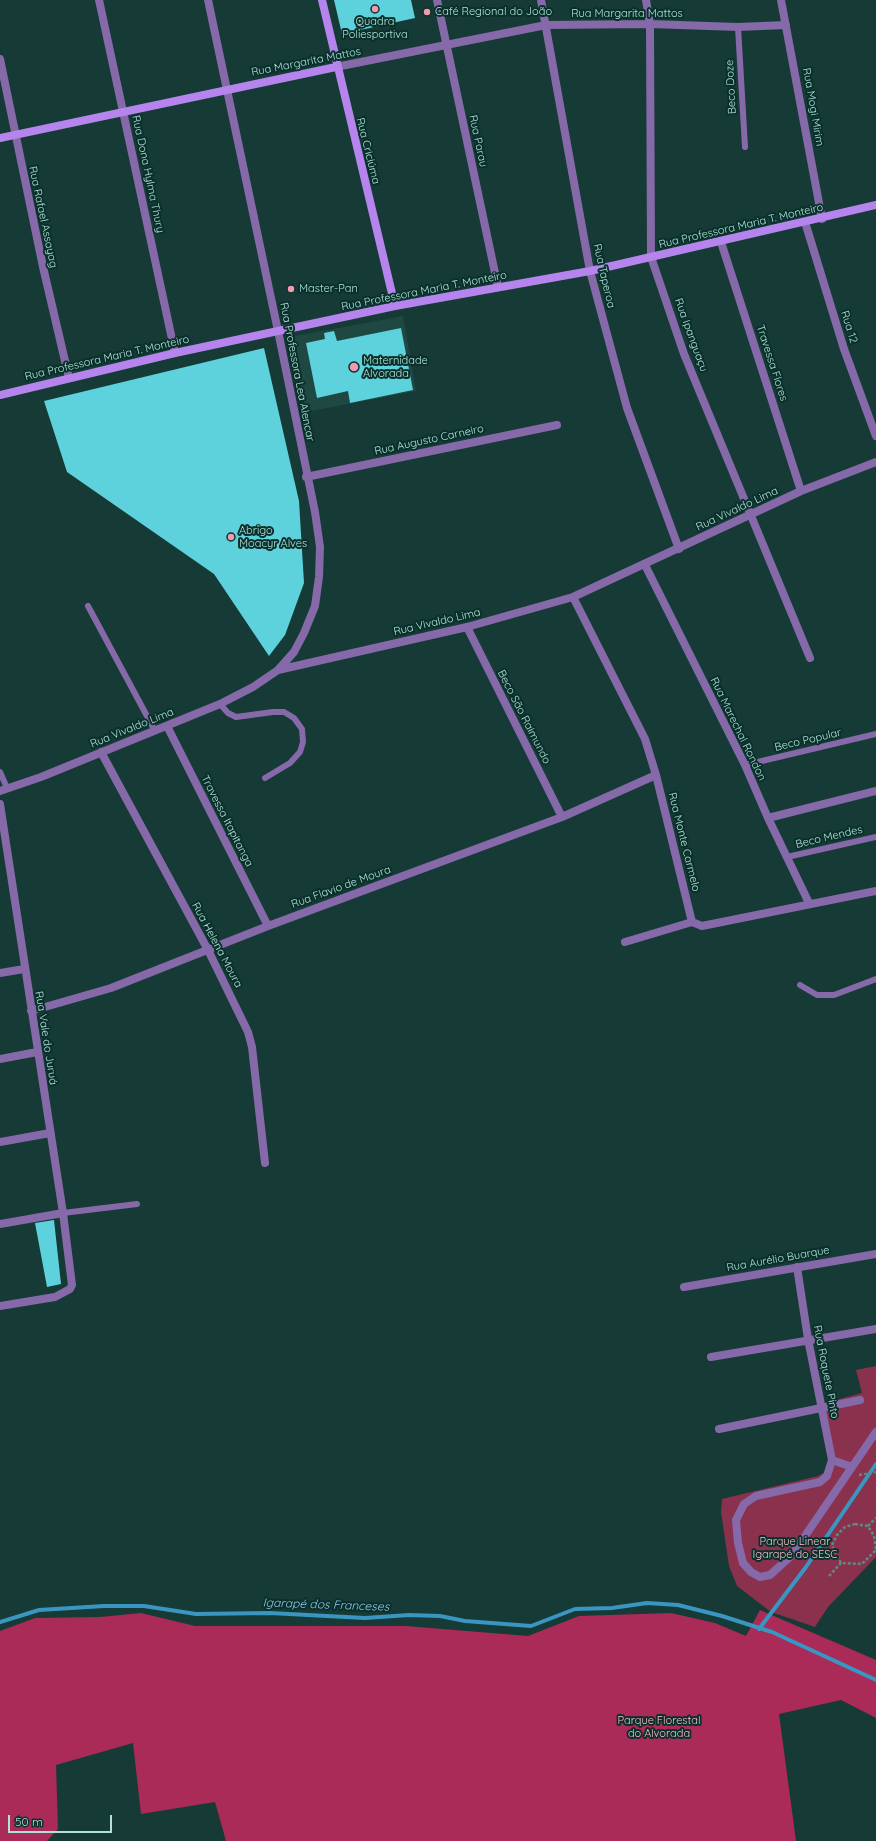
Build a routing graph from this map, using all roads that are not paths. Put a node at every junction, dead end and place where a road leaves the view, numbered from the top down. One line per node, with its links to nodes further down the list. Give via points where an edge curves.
1 (99, 0): 16 (street, Rua Dona Hylma Thury)
2 (208, 0): 15 (street, Rua Professora Lea Alencar)
3 (322, 0): 14 (street, Rua Criciúma)
4 (437, 0): 12 (street, Rua Parau)
5 (541, 0): 9 (street, Rua Taperoa)
6 (646, 0): 8 (street, Rua Ipanguaçu)
7 (781, 0): 10 (street, Rua Mogi Mirim)
8 (650, 24): 9 (street, Rua Margarita Mattos); 11 (street, Rua Margarita Mattos); 24 (street, Rua Ipanguaçu)
9 (546, 25): 12 (street, Rua Margarita Mattos); 25 (street, Rua Taperoa)
10 (786, 26): 11 (street, Rua Margarita Mattos); 21 (street, Rua Mogi Mirim)
11 (738, 27): 19 (lane, Beco Doze)
12 (446, 44): 14 (street, Rua Margarita Mattos); 26 (street, Rua Parau)
13 (0, 59): 17 (street, Rua Rafael Assayag)
14 (336, 67): 15 (street, Rua Margarita Mattos); 27 (street, Rua Criciúma)
15 (227, 90): 16 (street, Rua Margarita Mattos); 28 (street, Rua Professora Lea Alencar)
16 (123, 111): 17 (street, Rua Margarita Mattos); 29 (street, Rua Dona Hylma Thury)
17 (15, 135): 18 (street, Rua Margarita Mattos); 30 (street, Rua Rafael Assayag, via 42,267)
18 (0, 138)
19 (745, 147)
20 (876, 205): 21 (street, Rua Professora Maria T. Monteiro)
21 (822, 219): 22 (street, Rua Professora Maria T. Monteiro)
22 (805, 222): 23 (street, Rua Professora Maria T. Monteiro); 33 (street, Rua 12, via 844,348)
23 (721, 242): 24 (street, Rua Professora Maria T. Monteiro); 36 (street, Travessa Flores)
24 (651, 257): 25 (street, Rua Professora Maria T. Monteiro); 37 (street, Rua Ipanguaçu, via 684,354)
25 (590, 270): 26 (street, Rua Professora Maria T. Monteiro); 38 (street, Rua Taperoa, via 627,408)
26 (498, 287): 27 (street, Rua Professora Maria T. Monteiro)
27 (395, 306): 28 (street, Rua Professora Maria T. Monteiro)
28 (278, 331): 29 (street, Rua Professora Maria T. Monteiro); 35 (street, Rua Professora Lea Alencar)
29 (175, 354): 30 (street, Rua Professora Maria T. Monteiro)
30 (69, 378): 31 (street, Rua Professora Maria T. Monteiro)
31 (0, 395)
32 (557, 424): 35 (street, Rua Augusto Carneiro)
33 (876, 436)
34 (876, 462): 36 (street, Rua Vivaldo Lima)
35 (306, 477): 44 (street, Rua Professora Lea Alencar, via 320,547 315,606 294,652)
36 (802, 491): 37 (street, Rua Vivaldo Lima)
37 (751, 515): 38 (street, Rua Vivaldo Lima); 43 (street, Rua Ipanguaçu)
38 (679, 549): 39 (street, Rua Vivaldo Lima)
39 (644, 565): 40 (street, Rua Vivaldo Lima); 50 (street, Rua Marechal Rondon)
40 (573, 597): 42 (street, Rua Vivaldo Lima); 52 (street, Rua Monte Carmelo, via 645,739)
41 (88, 606): 47 (lane)
42 (467, 627): 44 (street, Rua Vivaldo Lima); 57 (street, Beco São Raimundo)
43 (810, 658)
44 (278, 670): 45 (street, Rua Vivaldo Lima, via 253,687)
45 (220, 704): 46 (street, Rua Vivaldo Lima); 53 (lane, via 236,717 284,712 294,718 302,729 303,742 300,752 290,763)
46 (167, 726): 47 (street, Rua Vivaldo Lima); 64 (street, Travessa Itapitanga)
47 (155, 731): 49 (street, Rua Vivaldo Lima)
48 (876, 734): 50 (lane, Beco Popular)
49 (101, 752): 54 (street, Rua Vivaldo Lima); 66 (street, Rua Helena Moura)
50 (745, 765): 58 (street, Rua Marechal Rondon)
51 (0, 772): 54 (lane)
52 (656, 775): 57 (street, Rua Flavio de Moura); 63 (street, Rua Monte Carmelo)
53 (265, 778)
54 (3, 790)
55 (876, 791): 58 (street)
56 (0, 804): 67 (street, Rua Vale do Juruá)
57 (562, 817): 64 (street, Rua Flavio de Moura)
58 (768, 818): 60 (street, Rua Marechal Rondon)
59 (876, 837): 60 (lane, Beco Mendes)
60 (787, 857): 62 (street, Rua Marechal Rondon)
61 (876, 891): 62 (street)
62 (809, 904): 63 (street, via 702,926)
63 (692, 922): 65 (street)
64 (268, 926): 66 (street, Rua Flavio de Moura)
65 (625, 942)
66 (208, 950): 71 (street, Rua Flavio de Moura, via 111,988); 76 (street, Rua Helena Moura, via 248,1032 252,1047)
67 (24, 969): 68 (street); 71 (street, Rua Vale do Juruá)
68 (0, 973)
69 (876, 979): 70 (lane, via 834,995 817,994)
70 (800, 985)
71 (31, 1011): 72 (street, Rua Vale do Juruá)
72 (37, 1052): 73 (street); 74 (street, Rua Vale do Juruá)
73 (0, 1059)
74 (50, 1133): 75 (street); 78 (street, Rua Vale do Juruá)
75 (0, 1142)
76 (265, 1163)
77 (137, 1204): 78 (lane)
78 (63, 1213): 79 (street); 83 (street, Rua Vale do Juruá, via 72,1285 70,1289 55,1297)
79 (0, 1224)
80 (876, 1254): 81 (street, Rua Aurélio Buarque)
81 (796, 1267): 82 (street, Rua Aurélio Buarque); 85 (street, Rua Roquete Pinto)
82 (684, 1287)
83 (0, 1306)
84 (876, 1329): 85 (street)
85 (808, 1339): 86 (street); 88 (street, Rua Roquete Pinto)
86 (711, 1357)
87 (860, 1400): 88 (street)
88 (822, 1409): 89 (street); 91 (street, Rua Roquete Pinto)
89 (719, 1429)
90 (876, 1432): 92 (street)
91 (832, 1460): 92 (street); 92 (street, via 827,1476 820,1482 756,1496 744,1504 736,1520 738,1543 743,1563 751,1572 760,1577 770,1575 788,1560)
92 (852, 1467)

